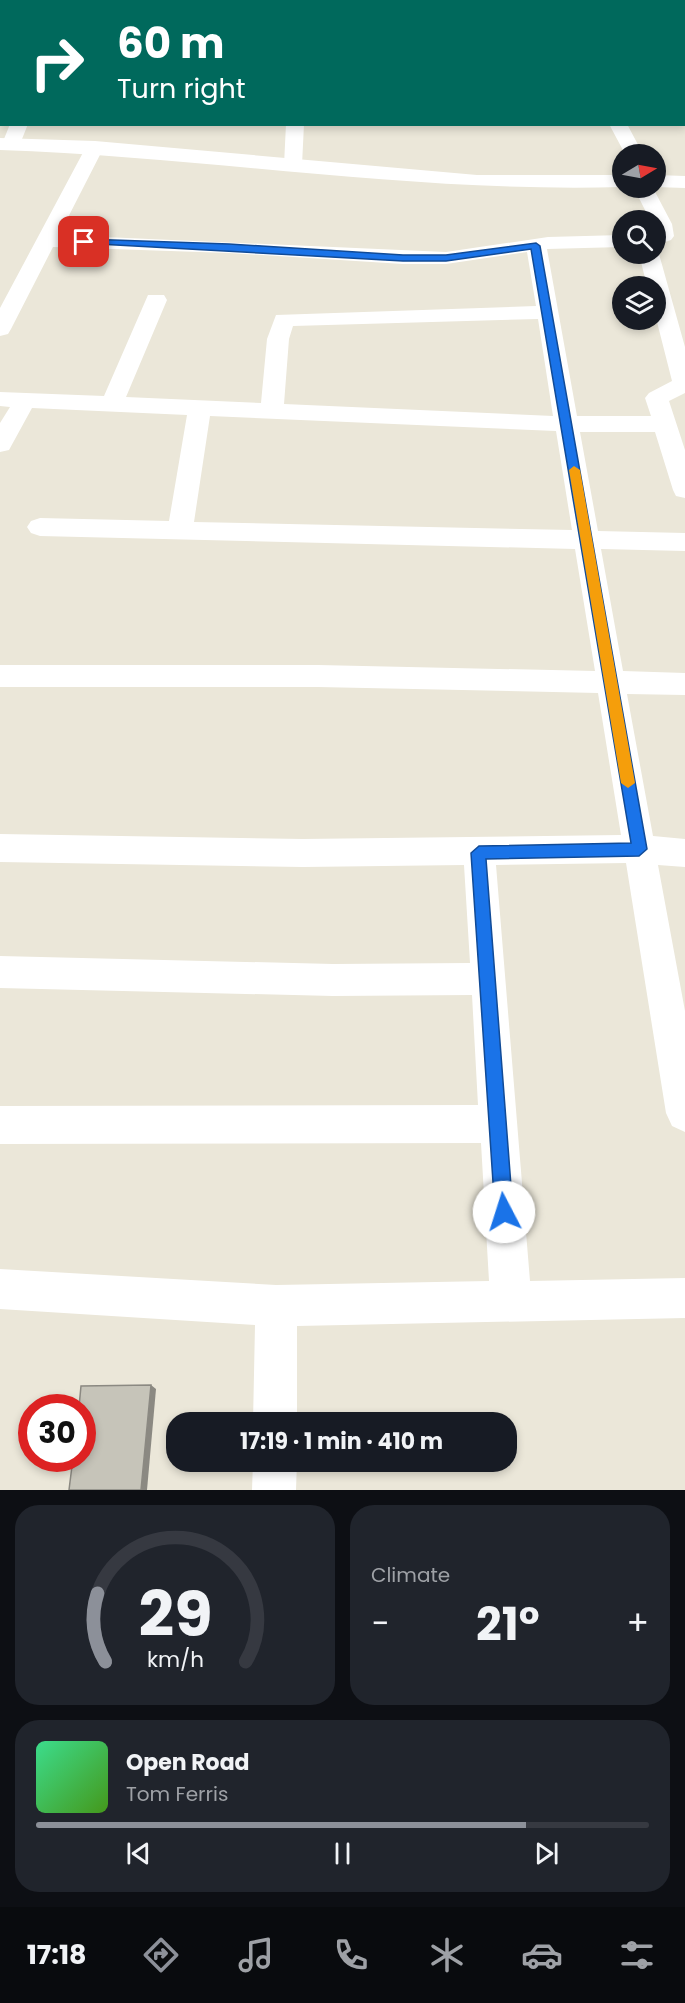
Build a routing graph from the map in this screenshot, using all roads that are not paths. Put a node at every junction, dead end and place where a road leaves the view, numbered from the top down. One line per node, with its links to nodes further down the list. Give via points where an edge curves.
1 (18, 126): 4 (street)
2 (295, 126): 7 (street)
3 (619, 126): 5 (street)
4 (5, 144): 6 (street)
5 (629, 144)
6 (95, 147): 7 (street); 13 (street)
7 (293, 165): 8 (street, via 477,181)
8 (612, 181)
9 (666, 181): 10 (street)
10 (685, 182)
11 (685, 237): 12 (street)
12 (666, 238)
13 (46, 241): 15 (street, via 403,258 446,258); 17 (street)
14 (612, 242): 15 (street)
15 (536, 246): 19 (street)
16 (652, 264): 27 (street, via 684,384 657,398)
17 (9, 293): 20 (street)
18 (156, 300): 23 (street)
19 (547, 312): 25 (street, via 284,320 278,339); 26 (street)
20 (0, 329)
21 (0, 399): 22 (street)
22 (25, 400): 23 (street); 28 (street)
23 (112, 404): 24 (street)
24 (200, 408): 25 (street); 31 (street)
25 (272, 411): 26 (street)
26 (566, 424): 27 (street); 32 (street)
27 (665, 424): 29 (street)
28 (0, 444)
29 (685, 490)
30 (40, 527): 31 (street)
31 (180, 529): 32 (street)
32 (586, 541): 33 (street); 35 (street)
33 (685, 542)
34 (0, 676): 35 (street, via 318,676)
35 (611, 684): 36 (street); 38 (street)
36 (685, 684)
37 (0, 848): 39 (street)
38 (639, 849): 39 (street); 40 (street); 43 (street)
39 (479, 853): 42 (street)
40 (685, 853)
41 (0, 972): 42 (street, via 333,980)
42 (487, 979): 44 (street)
43 (685, 1113)
44 (496, 1124): 45 (street); 48 (street)
45 (0, 1125)
46 (0, 1289): 49 (street)
47 (685, 1298): 48 (street)
48 (511, 1301): 49 (street)
49 (276, 1306): 50 (street)
50 (275, 1412)
51 (274, 1472): 52 (street)
52 (274, 1490)

